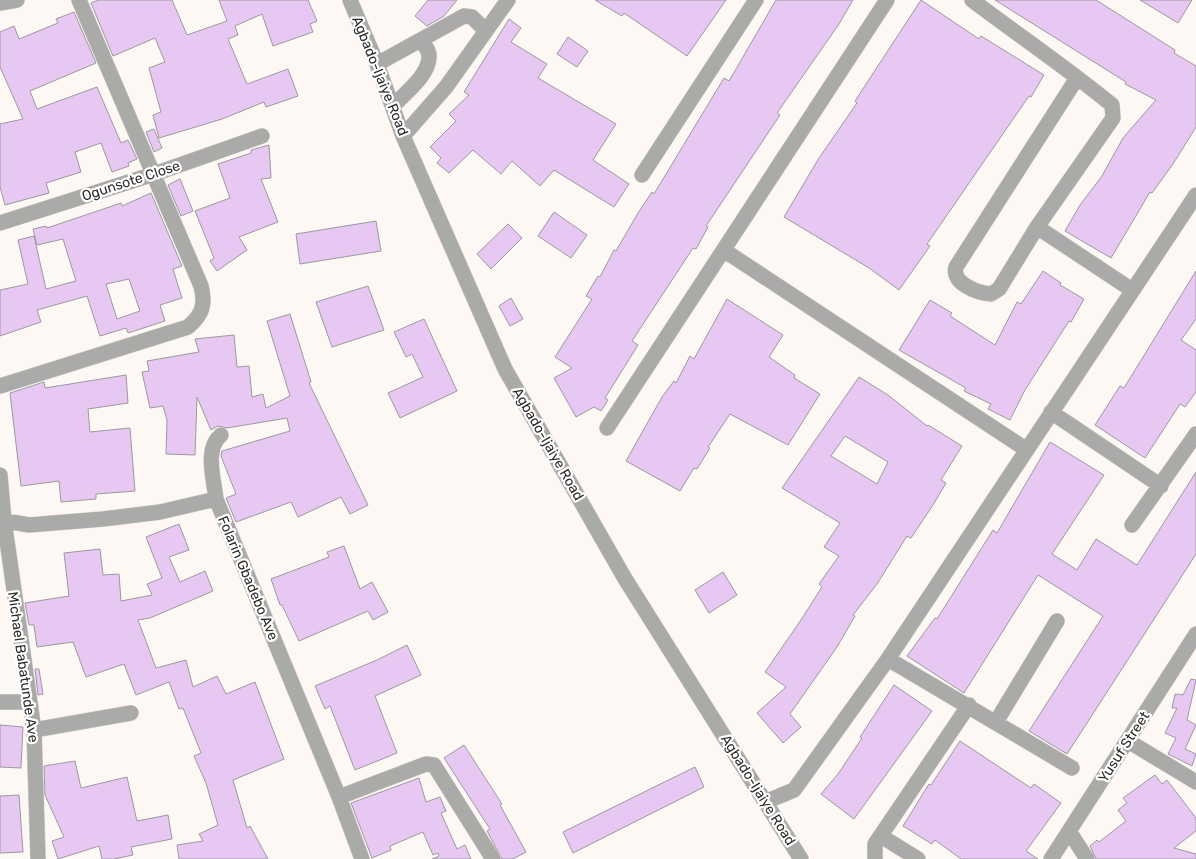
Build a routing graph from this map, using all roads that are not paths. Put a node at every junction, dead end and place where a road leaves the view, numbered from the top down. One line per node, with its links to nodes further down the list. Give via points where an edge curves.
1 (17, 0): 8 (street)
2 (79, 0): 16 (street)
3 (350, 0): 11 (street, Agbado-Ijaiye Road)
4 (508, 0): 9 (street)
5 (756, 0): 17 (street)
6 (887, 0): 21 (street)
7 (972, 0): 12 (street)
8 (0, 3)
9 (486, 31): 10 (street, via 472,17 464,16); 15 (street, via 446,87)
10 (421, 40): 11 (street); 13 (street, via 429,51 427,64 422,75)
11 (377, 64): 13 (street, Agbado-Ijaiye Road)
12 (1077, 78): 20 (street, via 1112,105 1114,118); 20 (street, via 956,267 956,280 982,294 991,294 999,289)
13 (393, 106): 15 (street, Agbado-Ijaiye Road)
14 (262, 136): 16 (street, Ogunsote Close)
15 (403, 136): 47 (street, Agbado-Ijaiye Road, via 506,370 624,577)
16 (154, 174): 19 (street, Ogunsote Close); 23 (street, via 201,286 205,300 200,318 188,327)
17 (642, 175)
18 (1196, 195): 22 (street)
19 (0, 223)
20 (1037, 227): 22 (street)
21 (725, 251): 25 (street); 28 (street)
22 (1132, 290): 24 (street)
23 (0, 386)
24 (1051, 412): 28 (street); 30 (street)
25 (607, 428)
26 (1196, 434): 30 (street)
27 (221, 436): 31 (street, via 214,441 211,451)
28 (1027, 450): 36 (street)
29 (0, 476): 32 (street, Michael Babatunde Ave)
30 (1161, 486): 33 (street)
31 (216, 499): 32 (street, Folarin Gbadebo Ave, via 160,512 103,519 29,525); 46 (street, Folarin Gbadebo Ave)
32 (2, 520): 38 (street, Michael Babatunde Ave)
33 (1132, 525)
34 (1057, 621): 41 (street)
35 (1196, 634): 43 (street, Yusuf Street)
36 (888, 659): 39 (street); 47 (street, via 794,790)
37 (0, 702): 38 (street)
38 (28, 702): 42 (street, Michael Babatunde Ave)
39 (968, 705): 41 (street); 49 (street)
40 (131, 713): 42 (street)
41 (996, 722): 44 (street)
42 (34, 730): 50 (street, Michael Babatunde Ave)
43 (1128, 741): 45 (street); 48 (street, Yusuf Street)
44 (1072, 768)
45 (1196, 782)
46 (339, 797): 51 (street, Folarin Gbadebo Ave); 52 (street, via 426,764 434,765)
47 (765, 802): 53 (street, Agbado-Ijaiye Road)
48 (1069, 832): 56 (street, Yusuf Street); 57 (street)
49 (881, 836): 54 (street, via 875,844); 55 (street)
50 (38, 859)
51 (362, 859)
52 (493, 859)
53 (801, 859)
54 (875, 859)
55 (918, 859)
56 (1051, 859)
57 (1087, 859)

